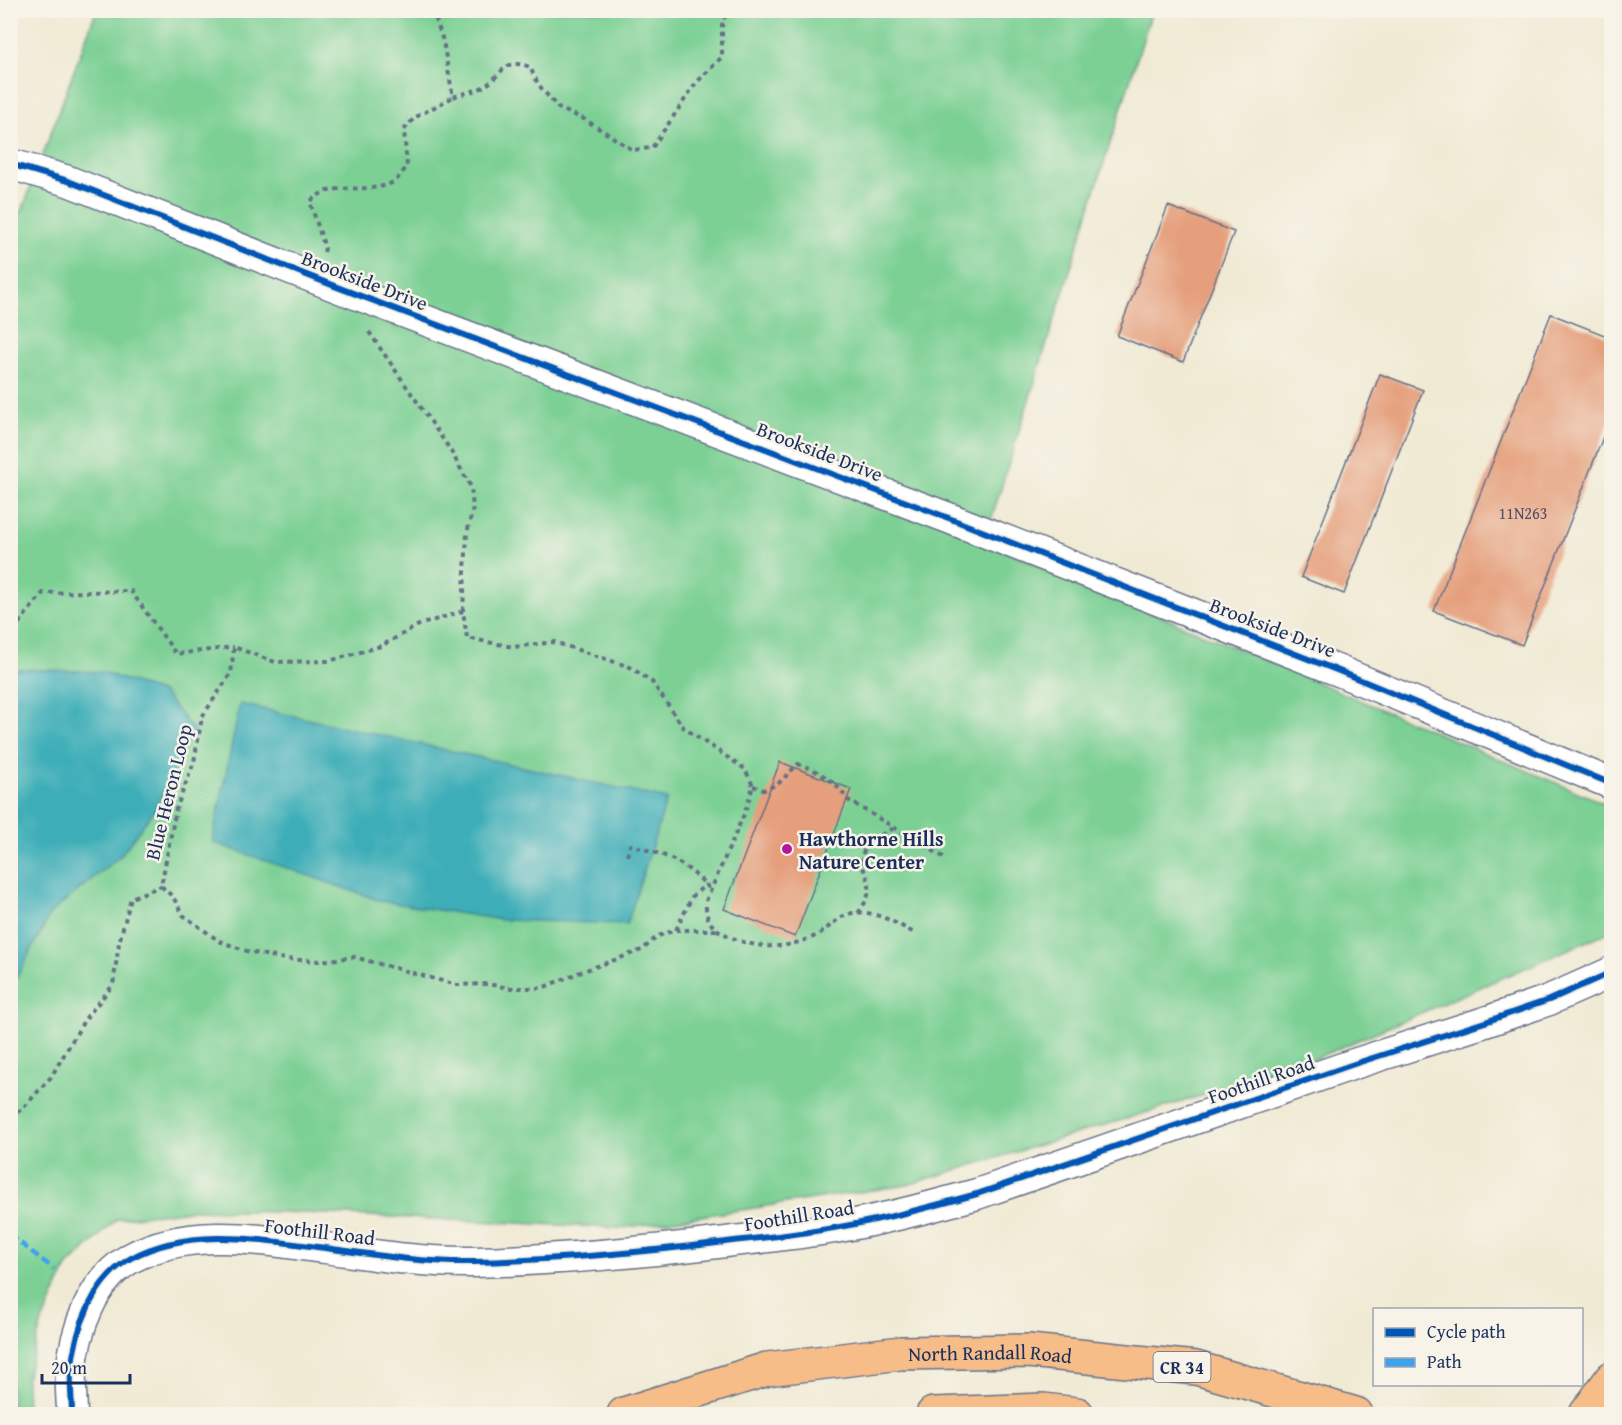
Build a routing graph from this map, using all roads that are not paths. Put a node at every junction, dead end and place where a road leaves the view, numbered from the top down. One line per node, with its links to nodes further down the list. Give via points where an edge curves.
1 (10, 164): 2 (street, Brookside Drive, via 68,181 317,280 946,517 1339,671)
2 (1611, 784)
3 (1611, 972): 6 (street, Foothill Road, via 1549,1000 976,1194 917,1211 816,1231 635,1253 474,1262 396,1258 266,1240 200,1239 173,1243 129,1259 110,1273 91,1300 71,1374)
4 (1611, 1378): 11 (main road)
5 (1611, 1387): 11 (main road)
6 (72, 1414)
7 (624, 1414): 10 (main road, North Randall Road / CR 34, via 766,1369 902,1353 1029,1351 1196,1368)
8 (933, 1414): 9 (main road, via 1044,1410)
9 (1077, 1414)
10 (1356, 1414)
11 (1587, 1414)

